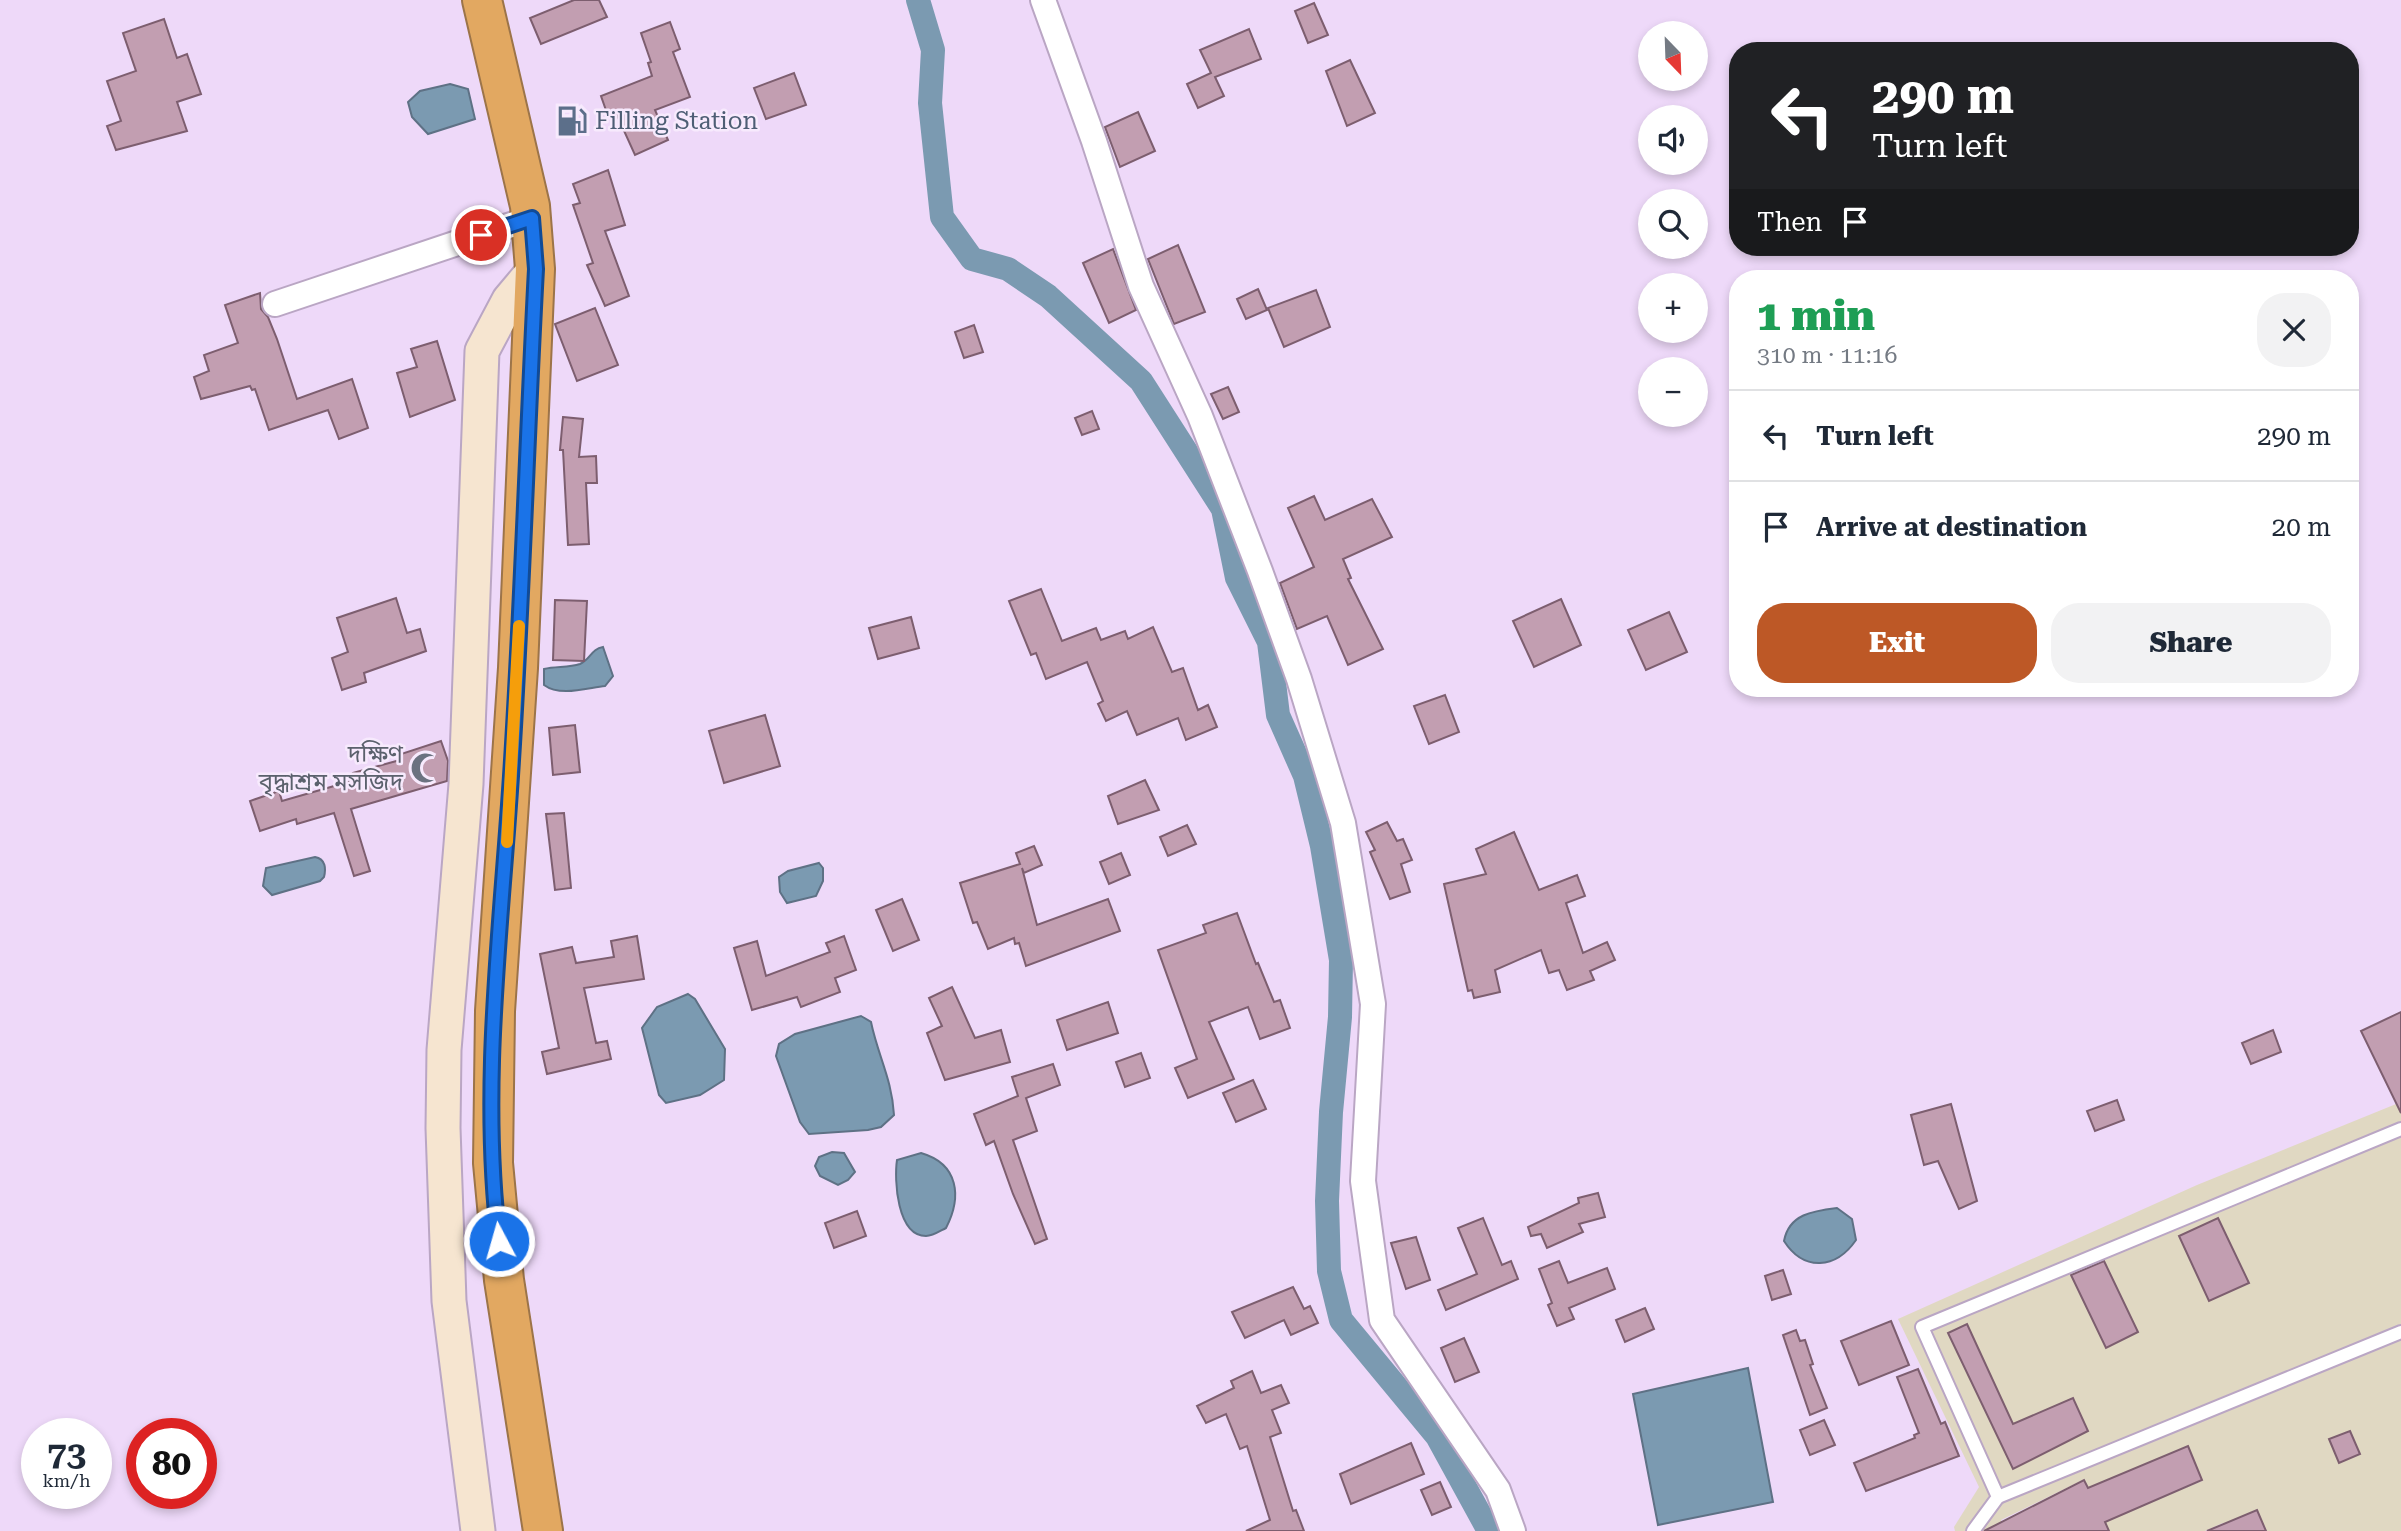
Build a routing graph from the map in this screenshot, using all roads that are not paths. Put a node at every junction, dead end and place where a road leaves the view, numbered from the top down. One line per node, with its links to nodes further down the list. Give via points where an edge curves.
1 (482, 0): 3 (highway)
2 (1043, 0): 11 (street, via 1141,286 1200,416 1260,571 1343,822 1373,1004 1363,1181 1382,1320 1498,1490)
3 (532, 218): 4 (highway); 5 (street)
4 (536, 269): 9 (street, via 509,300 482,351 466,784 444,1050 449,1301); 10 (highway, via 517,681 495,1011 493,1163 504,1280)
5 (275, 304)
6 (2401, 1129): 8 (lane, via 1922,1327)
7 (2401, 1332): 8 (lane)
8 (1998, 1497): 12 (lane)
9 (478, 1531)
10 (543, 1531)
11 (1513, 1531)
12 (1972, 1531)

